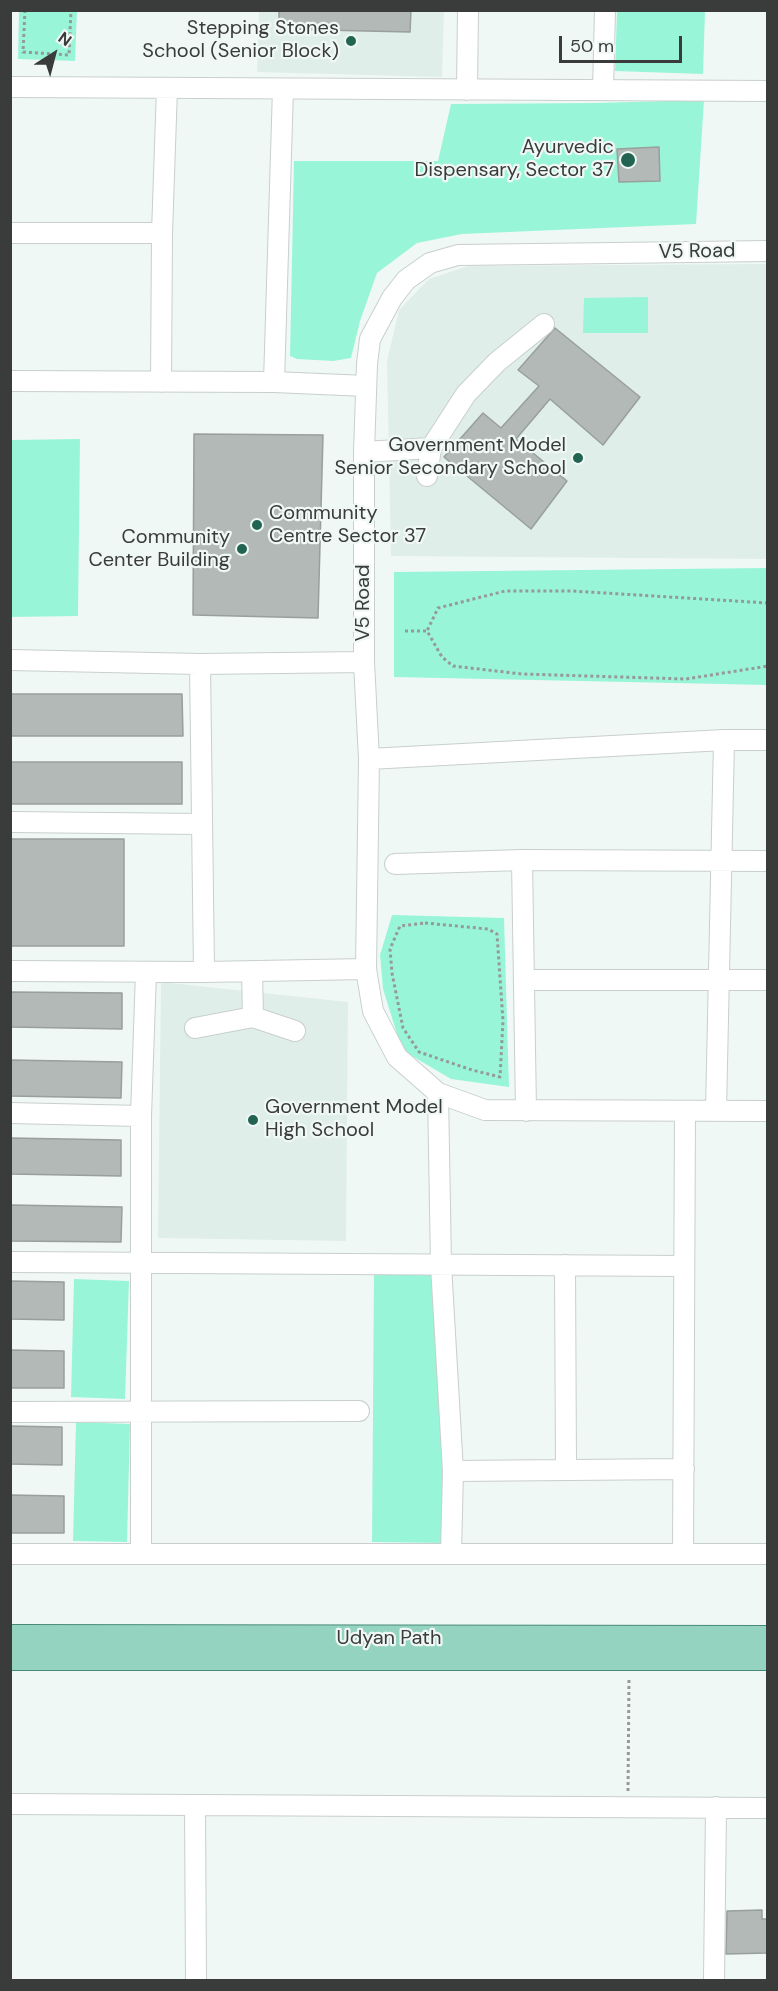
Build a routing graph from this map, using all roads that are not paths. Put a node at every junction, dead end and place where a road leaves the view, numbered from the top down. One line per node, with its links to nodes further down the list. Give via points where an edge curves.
1 (468, 10): 6 (street)
2 (605, 10): 7 (street)
3 (10, 87): 4 (street)
4 (168, 88): 5 (street); 10 (street)
5 (283, 89): 6 (street); 15 (street)
6 (467, 90): 7 (street)
7 (603, 90): 8 (street)
8 (768, 91)
9 (10, 233): 10 (street)
10 (162, 233): 14 (street)
11 (768, 251): 16 (street, V5 Road, via 458,255 430,263 406,280 370,339)
12 (544, 324): 17 (street, via 497,362 466,394)
13 (10, 381): 14 (street)
14 (161, 382): 15 (street)
15 (274, 382): 16 (street)
16 (366, 386): 18 (street, V5 Road)
17 (432, 448): 18 (street); 19 (street)
18 (364, 452): 21 (street, V5 Road)
19 (427, 476)
20 (10, 660): 22 (street, V5 Road)
21 (364, 662): 22 (street, V5 Road); 25 (street)
22 (200, 664): 27 (street)
23 (724, 740): 24 (street); 25 (street); 29 (street)
24 (768, 740)
25 (369, 759): 32 (street)
26 (10, 822): 27 (street)
27 (202, 824): 36 (street)
28 (522, 860): 29 (street); 31 (street); 37 (street)
29 (721, 861): 30 (street); 38 (street)
30 (768, 861)
31 (396, 864)
32 (366, 969): 34 (street); 43 (street, via 373,1011 397,1057)
33 (10, 970): 35 (street)
34 (252, 971): 36 (street); 40 (street)
35 (146, 972): 36 (street); 49 (street)
36 (204, 972)
37 (524, 980): 38 (street); 44 (street)
38 (718, 980): 39 (street); 46 (street)
39 (768, 980)
40 (253, 1017): 41 (street); 42 (street)
41 (195, 1028)
42 (296, 1031)
43 (438, 1093): 44 (street, via 485,1110); 52 (street)
44 (526, 1110): 45 (street)
45 (685, 1111): 46 (street); 54 (street)
46 (716, 1111): 47 (street)
47 (768, 1111)
48 (10, 1113): 49 (street)
49 (141, 1116): 51 (street)
50 (10, 1262): 51 (street)
51 (141, 1262): 52 (street); 56 (street)
52 (441, 1265): 53 (street); 59 (street)
53 (565, 1265): 54 (street); 60 (street)
54 (684, 1266): 58 (street)
55 (10, 1412): 56 (street)
56 (142, 1412): 57 (street); 62 (street)
57 (359, 1412)
58 (684, 1468): 60 (street); 64 (street)
59 (453, 1470): 60 (street); 63 (street)
60 (566, 1470)
61 (10, 1554): 62 (street)
62 (141, 1554): 63 (street)
63 (451, 1554): 64 (street)
64 (683, 1554): 65 (street)
65 (768, 1554)
66 (10, 1638): 67 (main road, Udyan Path)
67 (768, 1639)
68 (10, 1657): 69 (main road, Udyan Path)
69 (768, 1658)
70 (10, 1804): 71 (street)
71 (195, 1804): 72 (street); 74 (street)
72 (716, 1807): 73 (street); 75 (street)
73 (768, 1808)
74 (196, 1980)
75 (714, 1980)

